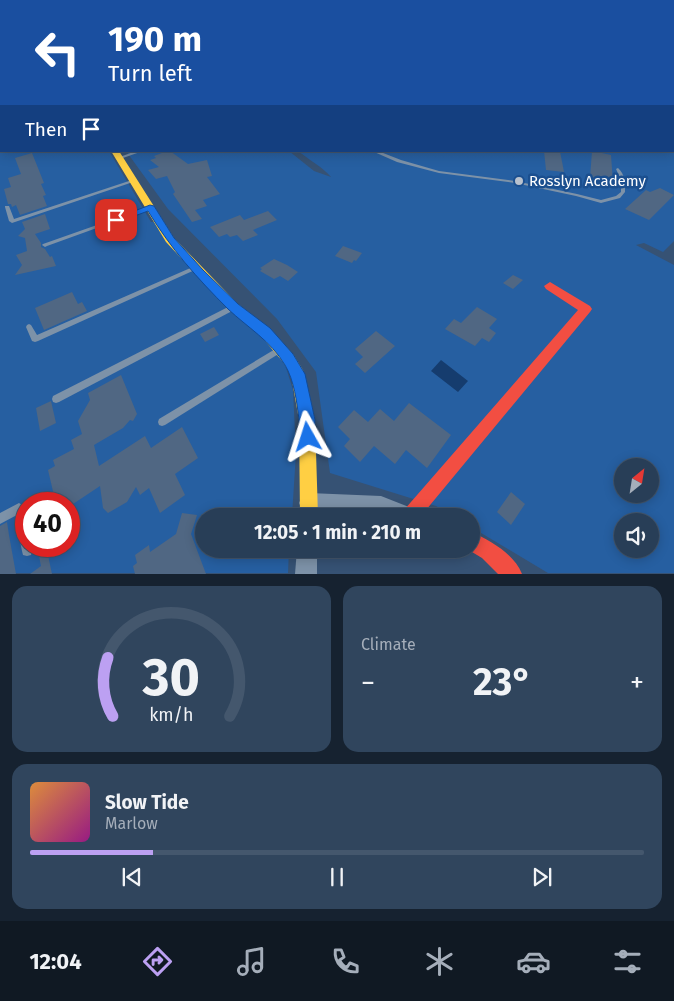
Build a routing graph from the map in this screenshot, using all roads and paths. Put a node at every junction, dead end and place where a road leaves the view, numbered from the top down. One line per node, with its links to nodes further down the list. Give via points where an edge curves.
1 (135, 152): 3 (lane)
2 (376, 152): 4 (lane, via 399,162 440,172 515,182 601,202 623,192)
3 (117, 155): 5 (street)
4 (618, 169)
5 (134, 181): 6 (lane, via 12,221); 7 (street)
6 (7, 207)
7 (150, 208): 8 (lane); 9 (street, via 170,240)
8 (46, 245)
9 (195, 268): 11 (street); 12 (lane, via 35,339)
10 (550, 286): 19 (street, via 586,309)
11 (234, 307): 13 (street); 14 (lane)
12 (29, 327)
13 (280, 349): 15 (lane); 16 (street, via 298,374 307,420)
14 (56, 400)
15 (162, 422)
16 (309, 508)
17 (333, 508): 18 (street)
18 (386, 508)
19 (415, 508)
20 (15, 511): 21 (lane)
21 (0, 520)
22 (480, 546): 25 (street)
23 (307, 558): 24 (street)
24 (306, 574)
25 (512, 574)

